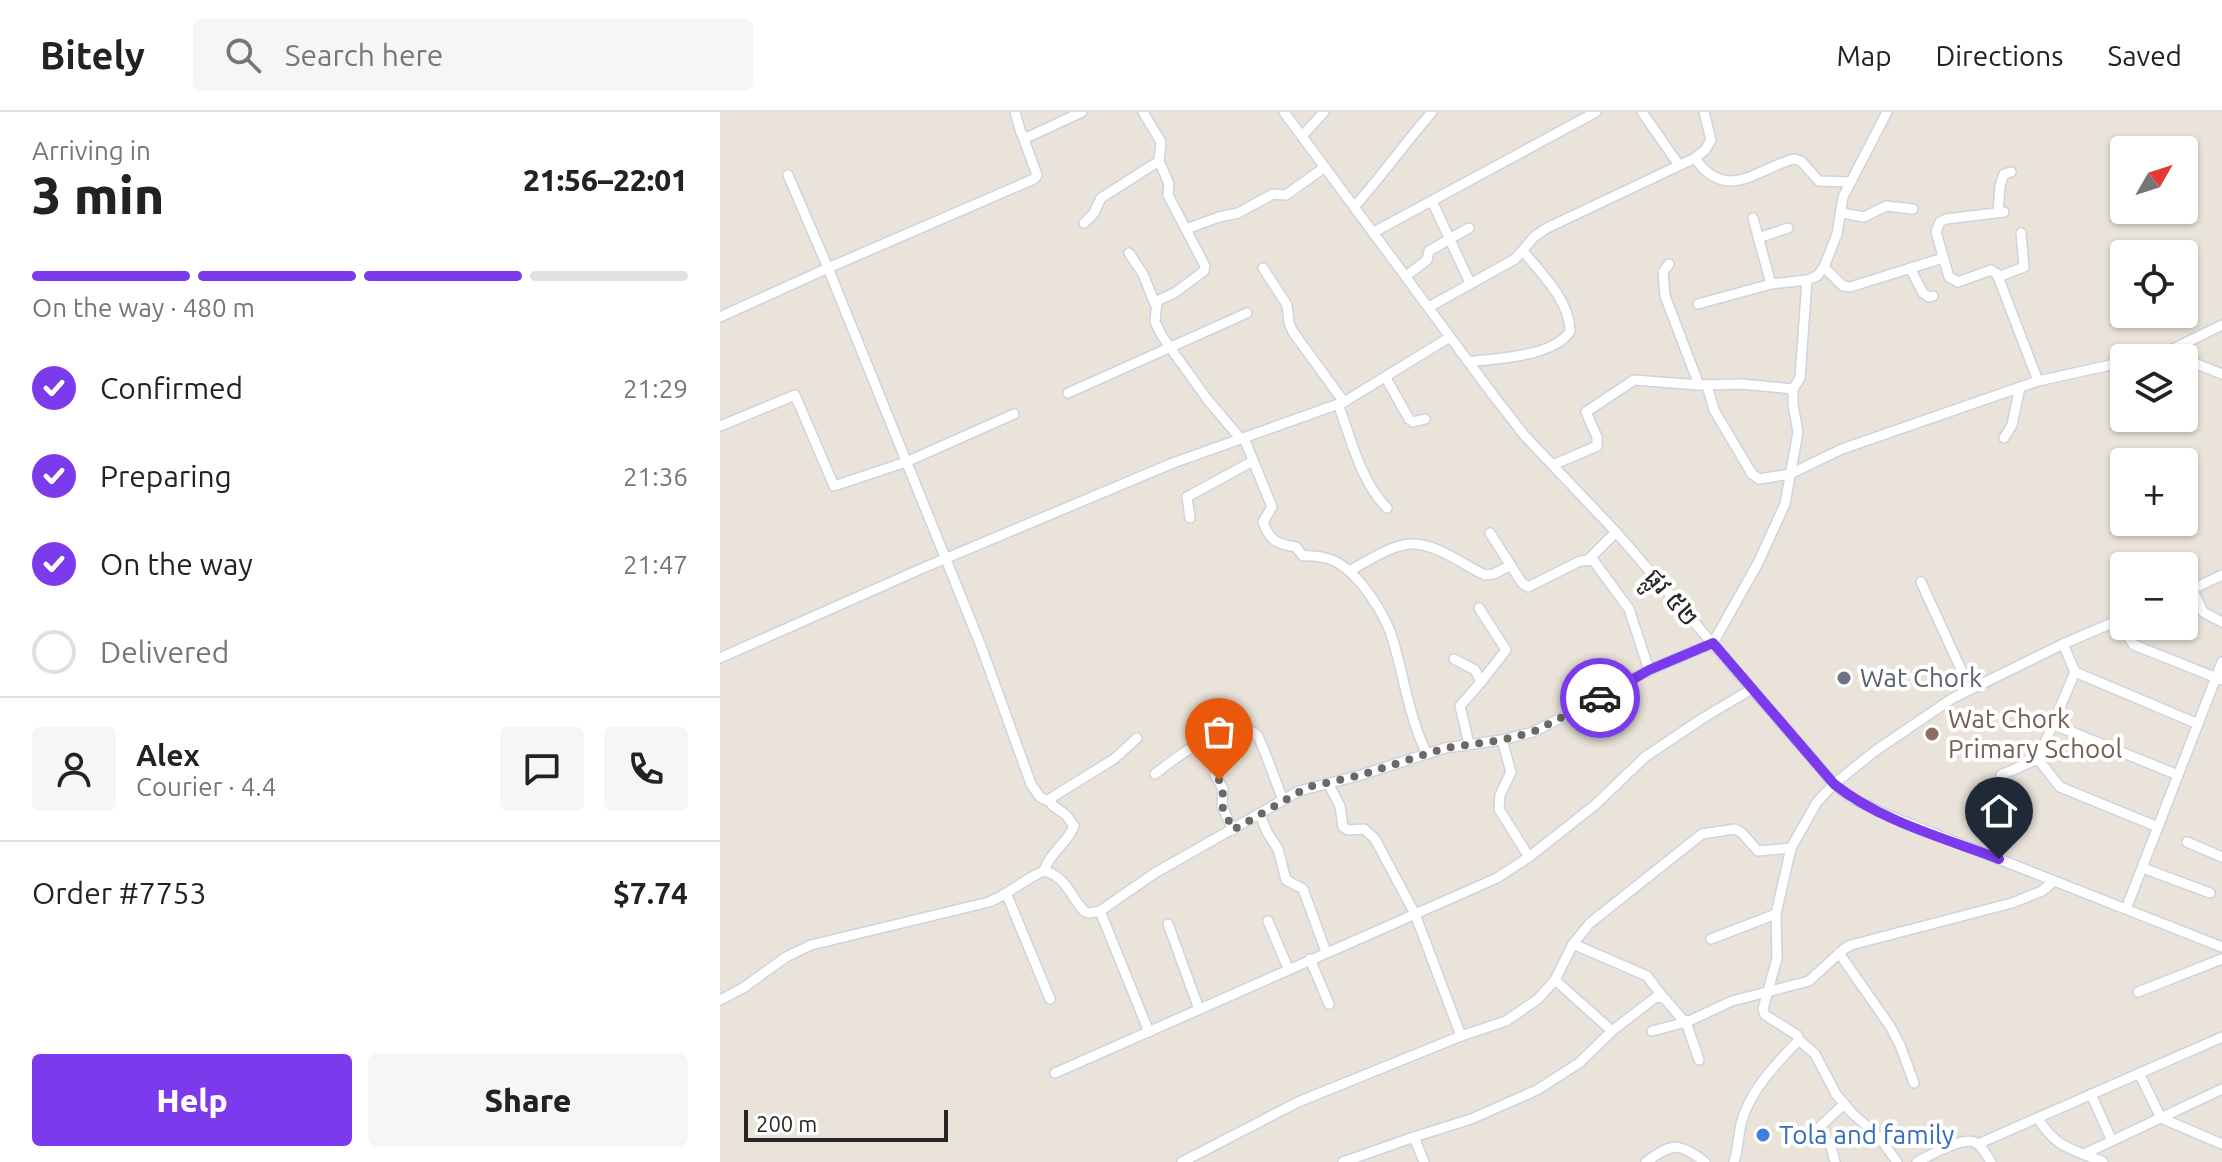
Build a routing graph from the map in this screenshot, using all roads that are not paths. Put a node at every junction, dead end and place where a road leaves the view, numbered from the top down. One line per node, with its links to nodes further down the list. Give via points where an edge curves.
1 (1015, 112): 12 (street)
2 (1082, 112): 12 (street)
3 (1143, 112): 14 (street, via 1161,139)
4 (1284, 112): 11 (street, ផ្លូវ ៥២)
5 (1324, 112): 11 (street)
6 (1432, 112): 21 (street)
7 (1596, 112): 20 (street)
8 (1642, 112): 15 (street)
9 (1704, 112): 13 (street, via 1711,140)
10 (1887, 112): 19 (street)
11 (1302, 136): 16 (street, ផ្លូវ ៥២)
12 (1023, 137): 38 (street, via 1034,179)
13 (1695, 158): 15 (street); 19 (street, via 1708,173 1736,181 1794,159 1819,181)
14 (1159, 161): 25 (street, via 1101,198); 28 (street, via 1168,195)
15 (1679, 165): 33 (street, via 1564,218 1534,237)
16 (1325, 167): 21 (street, ផ្លូវ ៥២); 28 (street, via 1286,195 1273,194 1238,213)
17 (2011, 172): 35 (street, via 2001,179 2001,212 1940,222 1936,232)
18 (788, 175): 38 (street)
19 (1849, 182): 23 (street)
20 (1432, 201): 29 (street); 31 (street)
21 (1354, 207): 29 (street, ផ្លូវ ៥២)
22 (1913, 209): 23 (street, via 1886,206 1864,217)
23 (1842, 213): 37 (street)
24 (1753, 218): 32 (street)
25 (1084, 223)
26 (1469, 228): 31 (street)
27 (1788, 228): 32 (street)
28 (1186, 229): 47 (street, via 1204,271)
29 (1374, 232): 41 (street, ផ្លូវ ៥២)
30 (2021, 233): 42 (street, via 2024,267)
31 (1451, 238): 41 (street, via 1429,251 1427,260); 44 (street)
32 (1758, 238): 45 (street)
33 (1523, 251): 44 (street); 56 (street, via 1558,296 1571,328 1568,335 1538,352)
34 (1129, 253): 47 (street)
35 (1943, 258): 40 (street); 42 (street, via 1945,272 1958,282 1991,270)
36 (1669, 264): 62 (street, via 1663,272 1665,296)
37 (1824, 267): 40 (street, via 1846,287); 43 (street)
38 (828, 268): 51 (street); 73 (street)
39 (1263, 268): 66 (street, via 1287,305 1293,332)
40 (1910, 268): 46 (street, via 1923,293)
41 (1406, 276): 49 (street, ផ្លូវ ៥២)
42 (1998, 277): 61 (street)
43 (1807, 280): 45 (street); 64 (street, via 1800,378)
44 (1470, 283): 49 (street)
45 (1771, 284): 48 (street)
46 (1933, 296)
47 (1155, 304): 55 (street, via 1155,322)
48 (1698, 304)
49 (1429, 307): 53 (street, ផ្លូវ ៥២)
50 (1247, 313): 55 (street)
51 (720, 317)
52 (2222, 325): 54 (street)
53 (1450, 337): 56 (street, ផ្លូវ ៥២); 60 (street)
54 (2183, 344)
55 (1172, 348): 65 (street); 70 (street)
56 (1469, 362): 74 (street, ផ្លូវ ៥២)
57 (2198, 364): 59 (street)
58 (2110, 365): 61 (street)
59 (2222, 374)
60 (1386, 378): 66 (street); 68 (street, via 1409,419)
61 (2038, 381): 63 (street)
62 (1703, 385): 64 (street); 74 (street, via 1629,383 1586,412 1597,446); 75 (street, via 1754,477)
63 (2020, 387): 71 (street); 75 (street, via 1842,449)
64 (1793, 389): 75 (street, via 1798,432)
65 (1068, 393)
66 (1341, 403): 70 (street); 76 (street, via 1357,458)
67 (1014, 414): 73 (street)
68 (1425, 419)
69 (720, 426): 73 (street, via 795,395 834,486)
70 (1242, 438): 72 (street); 80 (street)
71 (2004, 438)
72 (1253, 461): 77 (street, via 1187,497); 83 (street, via 1272,507 1263,522 1272,541 1296,547 1303,556 1319,555)
73 (906, 462): 80 (street)
74 (1553, 465): 78 (street, ផ្លូវ ៥២)
75 (1790, 474): 92 (street, via 1785,504 1770,538)
76 (1387, 508)
77 (1190, 518)
78 (1616, 532): 81 (street); 92 (street, ផ្លូវ ៥២)
79 (1490, 533): 82 (street)
80 (944, 559): 94 (street); 117 (street, via 1031,784)
81 (1589, 559): 82 (street, via 1532,586 1522,583); 97 (street, via 1629,609)
82 (1511, 565): 83 (street, via 1485,575 1411,543)
83 (1349, 571): 108 (street, via 1388,627 1415,730)
84 (2222, 575): 86 (street)
85 (1921, 582): 102 (street)
86 (2198, 587)
87 (2198, 605): 89 (street)
88 (1479, 608): 100 (street, via 1506,650)
89 (2222, 622)
90 (2110, 624): 93 (street)
91 (2131, 640): 99 (street)
92 (1713, 643): 97 (street); 101 (street, ផ្លូវ ៥២)
93 (2063, 644): 98 (street); 102 (street)
94 (720, 658)
95 (1454, 659): 100 (street, via 1475,670)
96 (2222, 662): 99 (street)
97 (1649, 670): 106 (street, via 1533,732)
98 (2075, 672): 103 (street); 104 (street)
99 (2219, 679): 104 (street)
100 (1481, 682): 107 (street, via 1460,706)
101 (1752, 689): 115 (street, ផ្លូវ ៥២); 123 (street, via 1645,757)
102 (1970, 689): 115 (street)
103 (2052, 724): 109 (street); 113 (street)
104 (2198, 724): 113 (street)
105 (1137, 738): 117 (street)
106 (1502, 740): 107 (street); 123 (street, via 1511,772 1499,809)
107 (1469, 744): 108 (street)
108 (1427, 754): 114 (street)
109 (2038, 759): 112 (street); 119 (street, via 2060,787)
110 (1155, 774): 116 (street, via 1214,735 1240,730 1257,735 1264,746)
111 (1215, 775): 120 (street)
112 (2001, 775)
113 (2178, 775): 119 (street)
114 (1328, 783): 116 (street); 132 (street, via 1343,827 1364,829 1375,839)
115 (1834, 784): 122 (street, via 1817,802); 127 (street, ផ្លូវ ៥២, via 1868,807)
116 (1283, 800): 118 (street)
117 (1050, 802): 126 (street, via 1074,826)
118 (1260, 815): 120 (street); 139 (street, via 1278,849 1286,880 1303,889)
119 (2158, 827): 125 (street)
120 (1233, 830): 131 (street)
121 (2187, 842): 124 (street)
122 (1791, 848): 133 (street); 137 (street, via 1762,852 1735,829 1706,832 1590,923)
123 (1529, 857): 132 (street, via 1497,878)
124 (2222, 857)
125 (2143, 868): 128 (street); 130 (street)
126 (1044, 871): 129 (street); 131 (street, via 1063,880 1084,911)
127 (2054, 881): 130 (street, ផ្លូវ ៥២); 140 (street, via 2012,903 1867,940)
128 (2210, 893)
129 (1007, 895): 148 (street); 149 (street, via 965,910 811,945)
130 (2126, 909): 138 (street, ផ្លូវ ៥២)
131 (1100, 911): 155 (street)
132 (1415, 914): 139 (street); 156 (street)
133 (1776, 914): 136 (street); 145 (street, via 1777,958)
134 (1268, 921): 143 (street)
135 (1168, 924): 151 (street)
136 (1711, 939)
137 (1573, 944): 144 (street); 147 (street, via 1647,976)
138 (2222, 947)
139 (1326, 952): 141 (street)
140 (1839, 953): 145 (street, via 1809,981); 162 (street, via 1890,1026)
141 (1310, 959): 143 (street); 150 (street)
142 (2222, 959): 146 (street)
143 (1288, 968): 151 (street)
144 (1555, 980): 153 (street); 156 (street, via 1524,1011)
145 (1766, 992): 152 (street); 158 (street, via 1763,1012)
146 (2138, 992)
147 (1662, 996): 152 (street); 153 (street)
148 (1050, 999)
149 (720, 1000)
150 (1329, 1004)
151 (1199, 1009): 155 (street)
152 (1686, 1022): 154 (street); 159 (street)
153 (1612, 1031): 168 (street, via 1579,1063 1537,1090)
154 (1652, 1031)
155 (1149, 1032): 160 (street)
156 (1461, 1036): 175 (street, via 1309,1097)
157 (2222, 1037): 161 (street)
158 (1799, 1040): 165 (street, via 1815,1054); 180 (street, via 1753,1096 1741,1121)
159 (1699, 1060)
160 (1055, 1073)
161 (2139, 1073): 164 (street); 167 (street)
162 (1914, 1083)
163 (2222, 1089): 167 (street)
164 (2091, 1094): 166 (street); 170 (street)
165 (1844, 1104): 169 (street); 182 (street)
166 (2038, 1118): 172 (street); 174 (street, via 2051,1138)
167 (2161, 1118): 170 (street); 173 (street)
168 (1414, 1137): 176 (street); 177 (street)
169 (1808, 1138)
170 (2112, 1141): 174 (street)
171 (1830, 1143): 181 (street)
172 (1978, 1144): 183 (street, via 1946,1147); 184 (street)
173 (2222, 1144)
174 (2084, 1154): 185 (street)
175 (1182, 1162)
176 (1343, 1162)
177 (1424, 1162)
178 (1646, 1162): 179 (street, via 1677,1147)
179 (1705, 1162)
180 (1734, 1162)
181 (1835, 1162)
182 (1897, 1162)
183 (1917, 1162)
184 (1991, 1162)
185 (2103, 1162)

